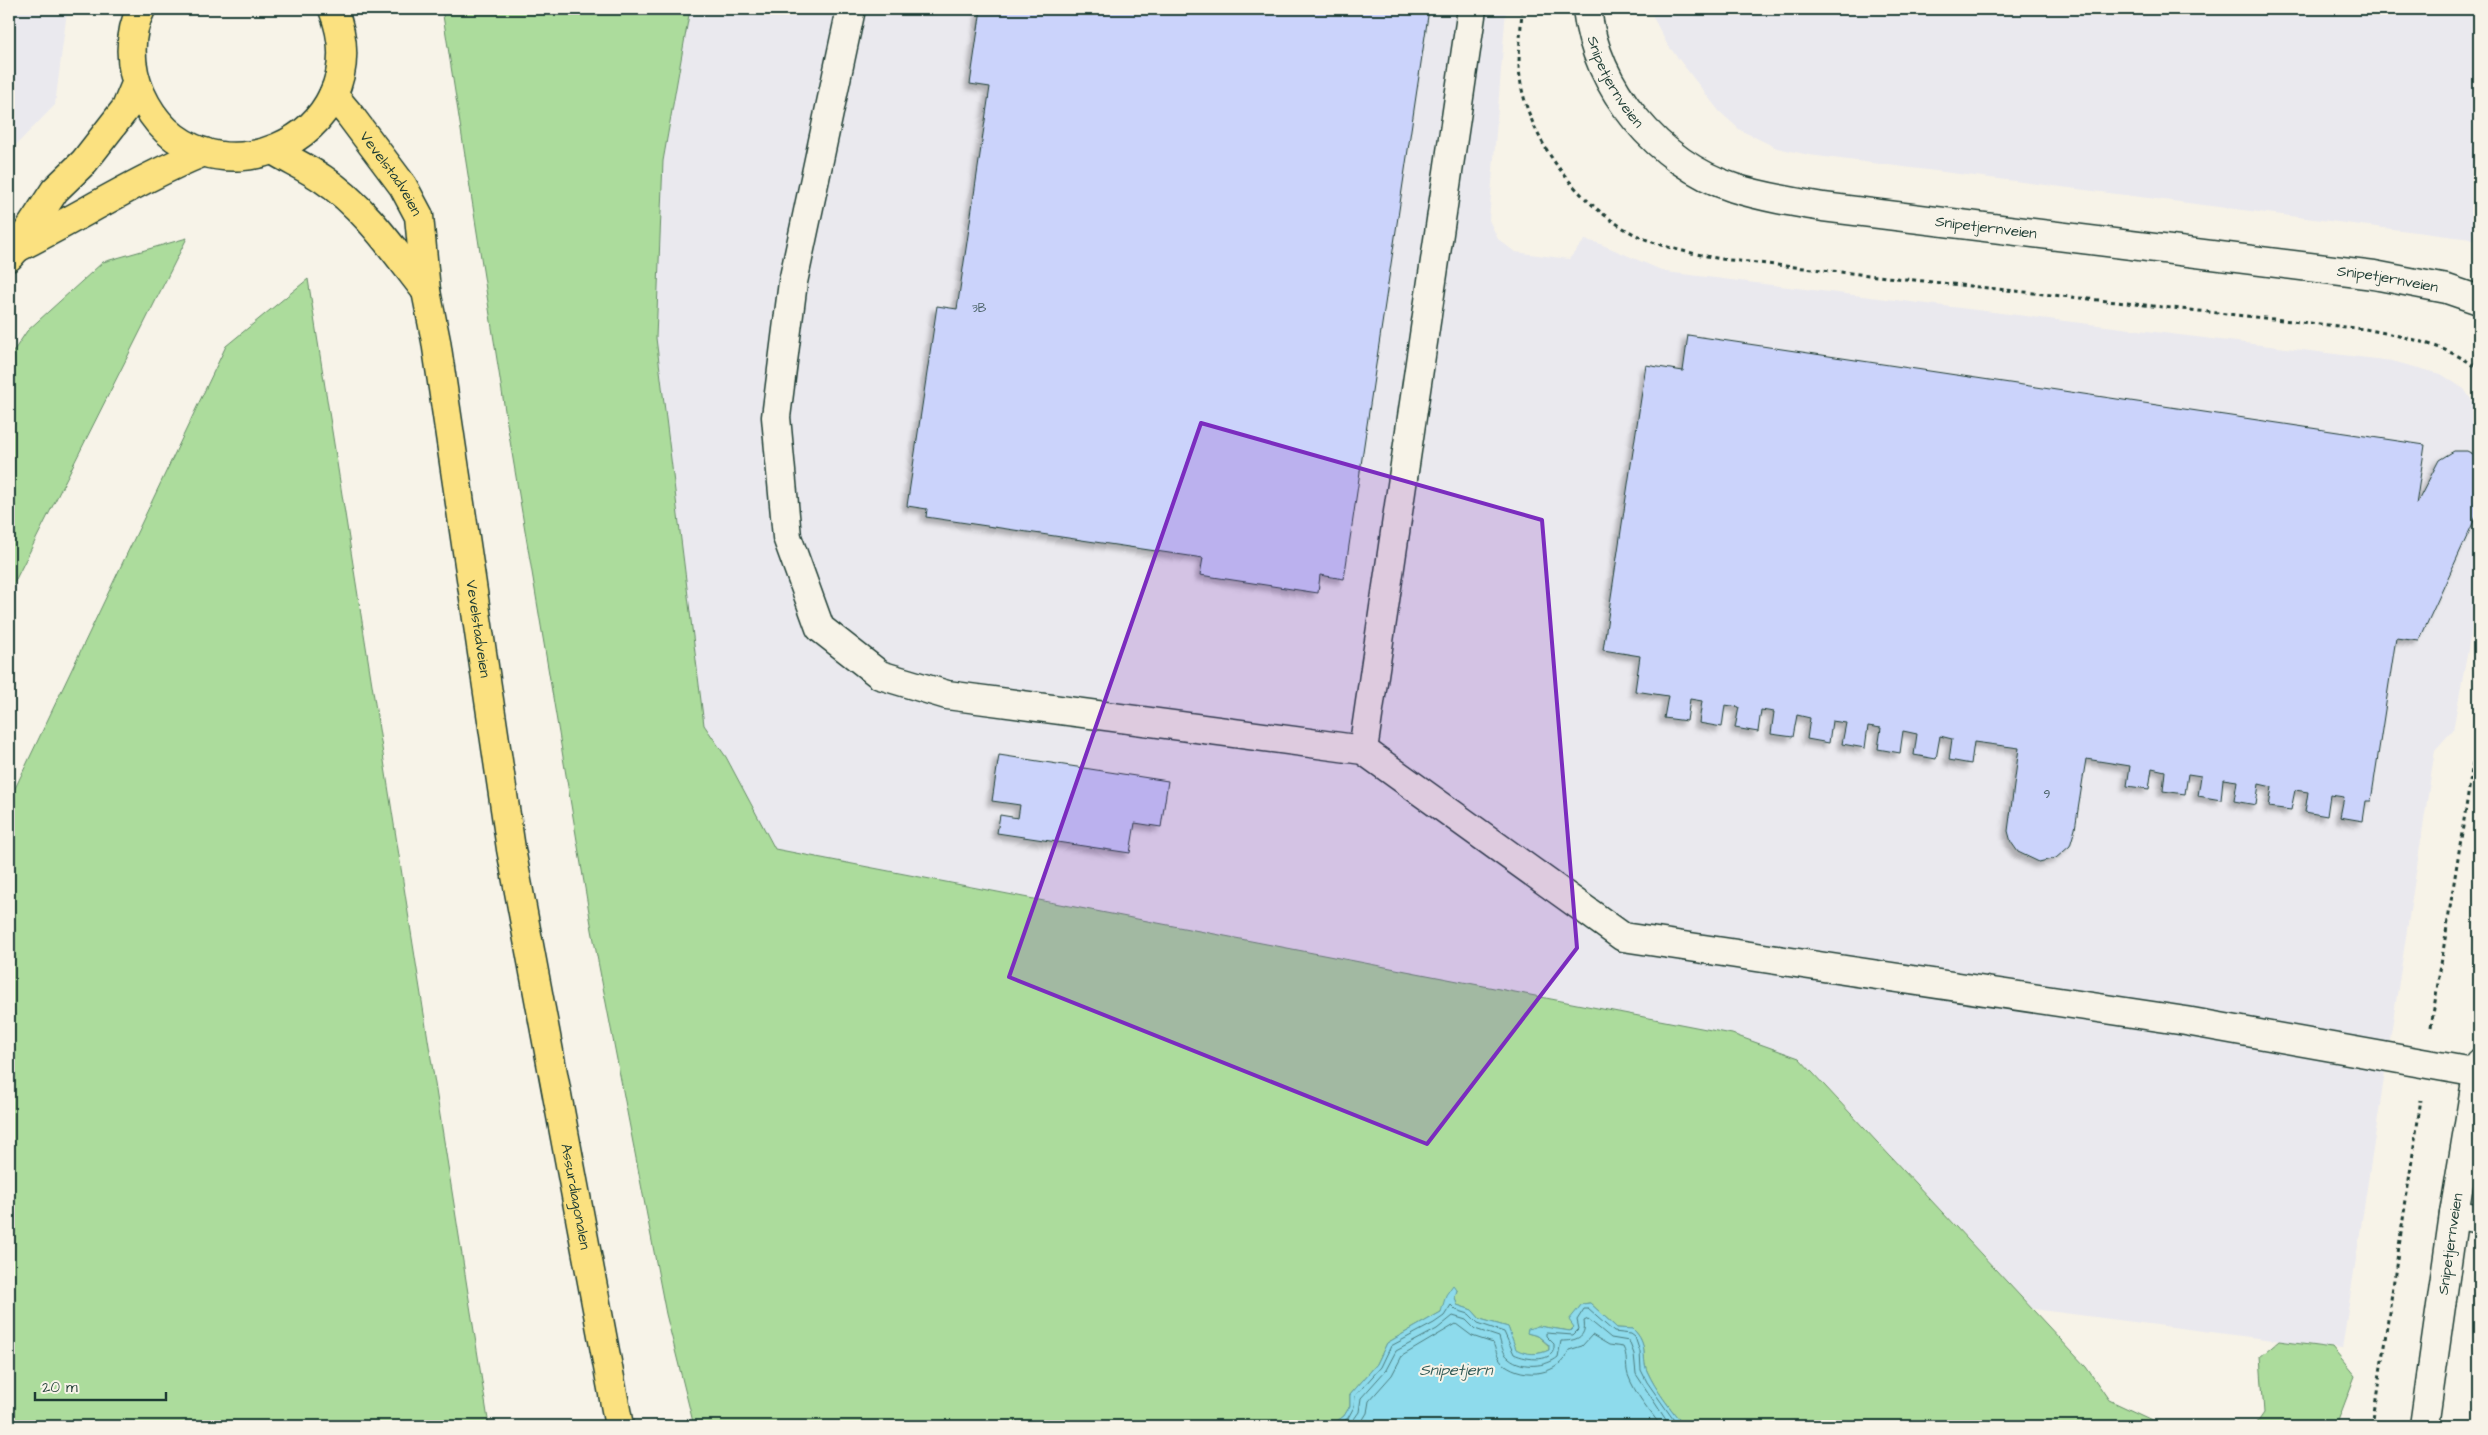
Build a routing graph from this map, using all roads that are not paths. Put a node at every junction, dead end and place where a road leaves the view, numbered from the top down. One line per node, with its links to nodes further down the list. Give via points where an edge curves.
1 (140, 9): 6 (main road, via 132,40)
2 (333, 9): 7 (main road, via 342,48)
3 (851, 9): 13 (lane, via 793,282 776,417 787,537 820,628 880,675 947,695)
4 (1472, 9): 13 (lane)
5 (1586, 9): 12 (lane, Snipetjernveien, via 1599,57 1614,90 1636,119 1663,147 1691,167 1732,187 1823,207 2374,275 2447,289)
6 (136, 84): 9 (main road, via 162,126 182,142); 10 (main road, via 126,108 84,162 55,190)
7 (333, 96): 8 (main road, via 308,129 292,142); 11 (main road, Vevelstadveien, via 404,186 419,216)
8 (273, 150): 9 (main road, via 238,156); 11 (main road, Vevelstadveien, via 324,179 350,202 380,232)
9 (204, 152): 10 (main road, via 126,188)
10 (13, 253)
11 (426, 291): 14 (main road, Vevelstadveien, via 511,849)
12 (2479, 300)
13 (1362, 750): 15 (lane, via 1623,937)
14 (532, 966): 17 (main road, Assurdiagonalen)
15 (2478, 1068): 16 (lane, Snipetjernveien)
16 (2467, 1217): 18 (lane, Snipetjernveien)
17 (619, 1426)
18 (2424, 1426)

